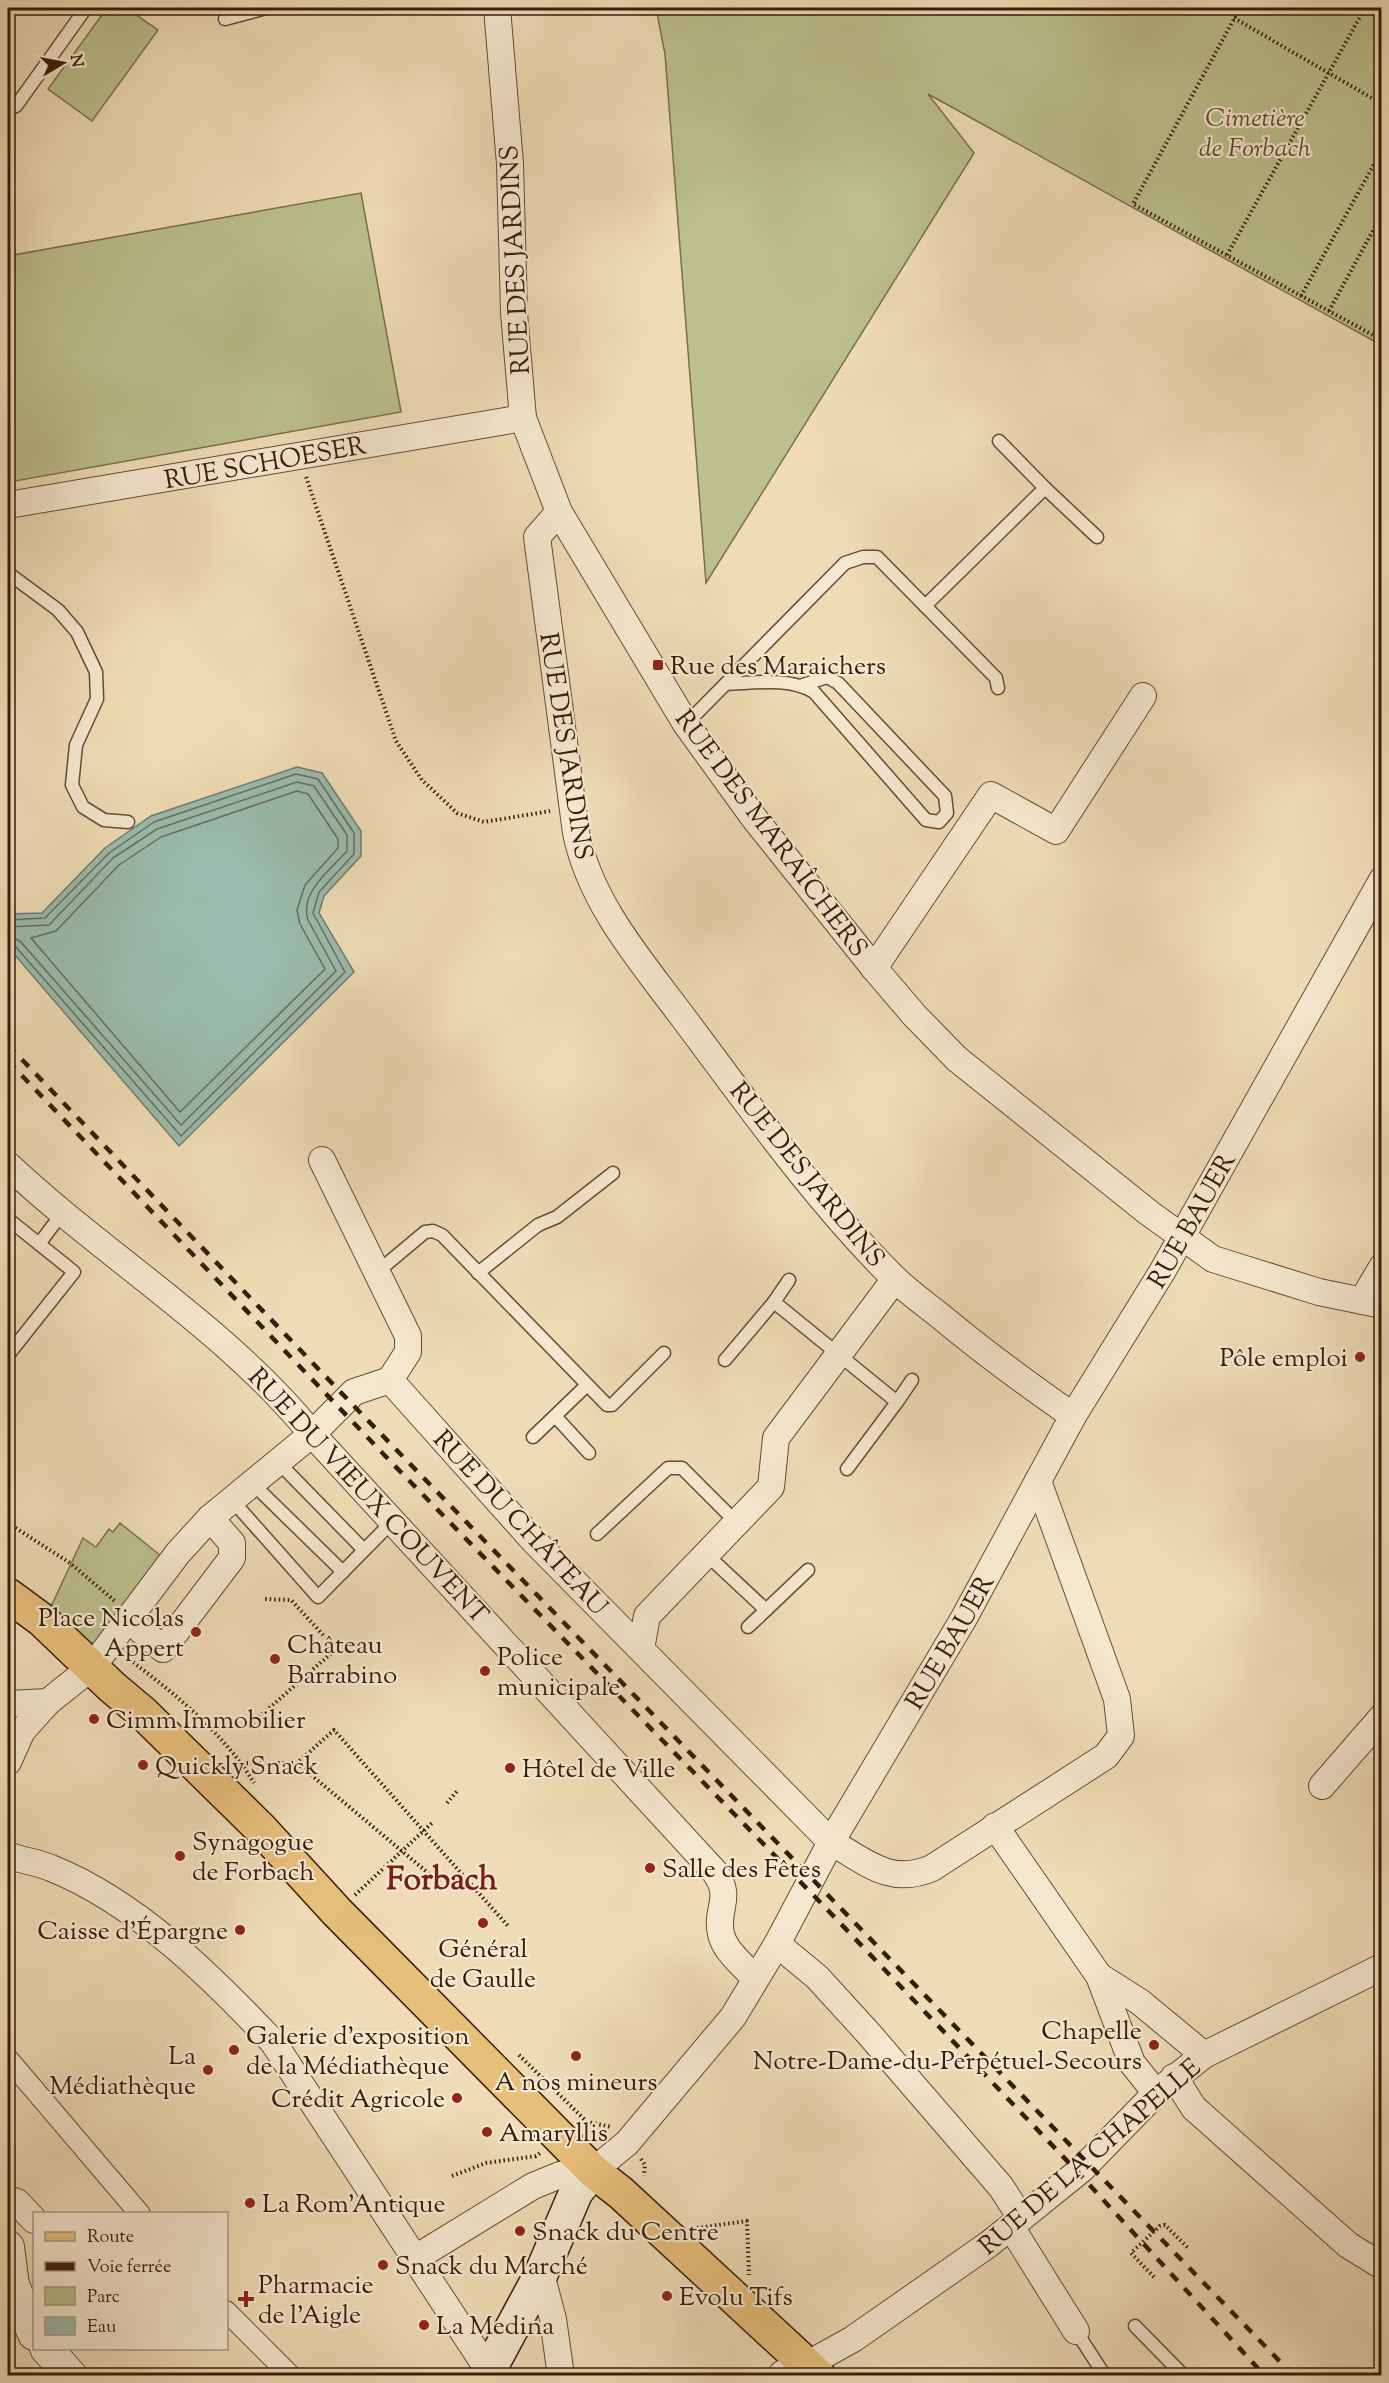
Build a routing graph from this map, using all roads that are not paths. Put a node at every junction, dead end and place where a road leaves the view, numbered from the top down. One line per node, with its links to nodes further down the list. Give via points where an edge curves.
1 (86, 8): 5 (lane, via 16,106)
2 (266, 8): 4 (lane)
3 (497, 8): 6 (street, RUE DES JARDINS, via 510,164 514,313)
4 (225, 19)
5 (8, 109)
6 (523, 418): 9 (street, RUE SCHOESER); 10 (street, RUE DES JARDINS)
7 (999, 441): 8 (lane)
8 (1045, 488): 11 (lane); 13 (lane)
9 (8, 505)
10 (559, 512): 18 (street, RUE DES MARAÎCHERS); 32 (street, RUE DES JARDINS, via 537,537 581,859 596,893 631,947 817,1194)
11 (1097, 537)
12 (8, 573): 19 (lane, via 58,609 77,632 96,672 97,699 76,746 72,784 83,807 104,820)
13 (925, 606): 14 (lane, via 877,557 845,563); 16 (lane, via 996,678)
14 (726, 684): 15 (lane); 18 (lane)
15 (803, 685): 15 (lane, via 814,692 926,820 939,822 947,813 945,796 838,683 827,677)
16 (998, 688)
17 (1143, 696): 21 (street, RUE DES MARAÎCHERS, via 1056,831 991,795)
18 (686, 724): 21 (street, RUE DES MARAÎCHERS, via 753,818)
19 (128, 822)
20 (1382, 880): 27 (street, RUE BAUER)
21 (874, 968): 27 (street, RUE DES MARAÎCHERS, via 957,1059)
22 (322, 1160): 30 (street)
23 (613, 1173): 31 (lane)
24 (11, 1177): 25 (street, RUE DU VIEUX COUVENT)
25 (63, 1212): 28 (lane); 46 (street, RUE DU VIEUX COUVENT, via 236,1352 285,1400)
26 (8, 1219): 28 (lane)
27 (1179, 1236): 35 (street, RUE DES MARAÎCHERS, via 1213,1259 1319,1292); 45 (street, RUE BAUER, via 1162,1272)
28 (39, 1244): 37 (lane, via 74,1272)
29 (1382, 1267): 35 (street)
30 (376, 1273): 31 (lane, via 424,1232 433,1231 442,1235); 40 (street, via 410,1344)
31 (478, 1273): 42 (lane)
32 (895, 1279): 38 (street); 45 (street, RUE DES JARDINS, via 996,1362)
33 (789, 1280): 34 (lane)
34 (774, 1302): 38 (lane); 39 (lane)
35 (1372, 1303)
36 (664, 1353): 42 (lane, via 612,1405 606,1405)
37 (8, 1356)
38 (837, 1356): 43 (lane); 56 (street, via 776,1438 771,1487)
39 (725, 1360)
40 (390, 1380): 46 (street, via 354,1392); 66 (street, RUE DU CHÂTEAU, via 534,1541)
41 (912, 1380): 43 (lane)
42 (587, 1385): 44 (lane)
43 (897, 1402): 50 (lane)
44 (555, 1416): 47 (lane); 48 (lane)
45 (1073, 1416): 51 (street, RUE BAUER)
46 (312, 1434): 49 (street); 55 (street, RUE DU VIEUX COUVENT)
47 (533, 1437)
48 (589, 1453)
49 (278, 1462): 52 (street); 58 (lane)
50 (847, 1469)
51 (1038, 1481): 73 (street, RUE DU CHÂTEAU, via 1117,1699 1121,1736 1106,1756); 74 (street, RUE BAUER, via 964,1618)
52 (252, 1483): 53 (street); 61 (lane)
53 (232, 1500): 54 (street); 61 (lane, via 318,1597)
54 (210, 1518): 64 (street, via 178,1552); 64 (street, via 232,1543 232,1558 163,1649)
55 (393, 1521): 58 (lane); 79 (street, RUE DU VIEUX COUVENT, via 714,1870 724,1888 721,1934 731,1952)
56 (737, 1523): 57 (lane, via 682,1468 668,1468); 59 (street)
57 (597, 1534)
58 (364, 1550): 61 (lane)
59 (706, 1554): 63 (lane); 66 (street, via 646,1616)
60 (808, 1570): 63 (lane)
61 (343, 1572)
62 (8, 1595): 67 (main road)
63 (766, 1610): 65 (lane)
64 (131, 1618): 67 (street)
65 (748, 1627)
66 (641, 1649): 74 (street, RUE DU CHÂTEAU)
67 (101, 1655): 68 (street); 83 (main road, via 338,1912)
68 (48, 1702): 69 (street); 71 (street, via 22,1731)
69 (8, 1704)
70 (1382, 1717): 72 (street)
71 (8, 1762)
72 (1322, 1786)
73 (995, 1826): 74 (street, RUE DU CHÂTEAU, via 932,1868 909,1876 884,1871); 78 (street)
74 (831, 1842): 76 (street, RUE BAUER)
75 (8, 1855): 89 (street, via 50,1868 114,1902 213,1980 273,2042)
76 (777, 1944): 79 (street, RUE BAUER); 87 (street, via 817,1977 1001,2187)
77 (1382, 1967): 80 (street, RUE DE LA CHAPELLE)
78 (1100, 1976): 80 (street, via 1140,2001); 82 (street, via 1132,2063)
79 (755, 1978): 83 (street, RUE BAUER, via 733,2017 627,2143)
80 (1204, 2055): 82 (street, RUE DE LA CHAPELLE)
81 (8, 2059): 85 (street)
82 (1165, 2085): 87 (street, RUE DE LA CHAPELLE, via 1082,2169); 90 (street, via 1348,2245)
83 (594, 2170): 89 (street, via 560,2175 533,2186); 91 (main road, RUE BAUER, via 576,2192); 96 (main road)
84 (8, 2199): 86 (street, via 17,2202)
85 (138, 2212)
86 (33, 2219)
87 (1016, 2222): 95 (street); 96 (street, RUE DE LA CHAPELLE, via 959,2268)
88 (8, 2247): 93 (street, via 13,2285)
89 (414, 2259): 97 (street)
90 (1382, 2266)
91 (541, 2274): 97 (main road, RUE BAUER); 99 (street, via 553,2319)
92 (228, 2312): 98 (street)
93 (33, 2318)
94 (1135, 2326): 101 (lane)
95 (1076, 2331): 100 (lane)
96 (804, 2372)
97 (488, 2373)
98 (287, 2374)
99 (561, 2376)
100 (1105, 2376)
101 (1184, 2376)

